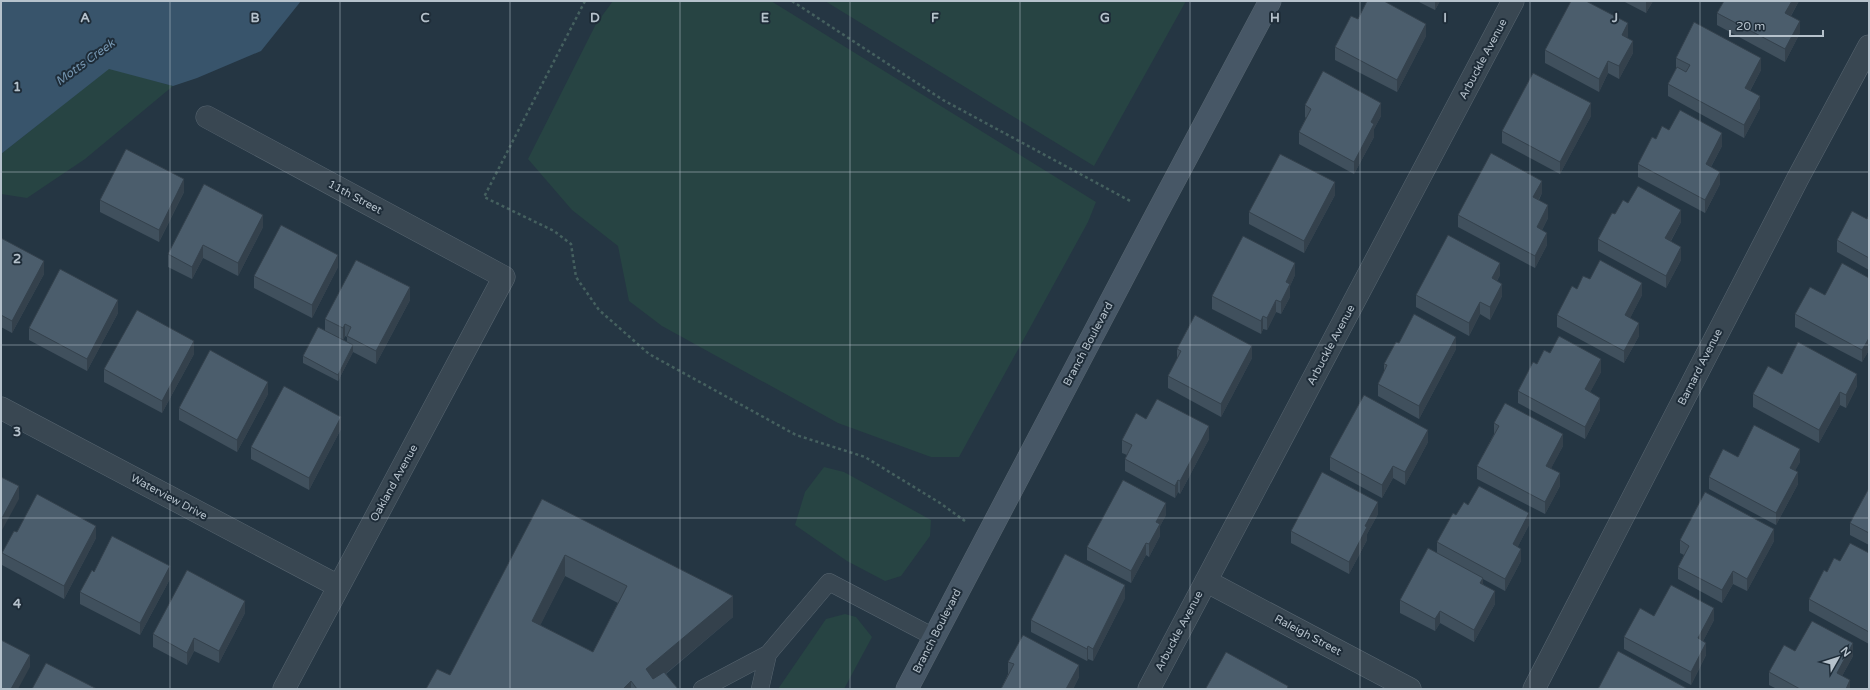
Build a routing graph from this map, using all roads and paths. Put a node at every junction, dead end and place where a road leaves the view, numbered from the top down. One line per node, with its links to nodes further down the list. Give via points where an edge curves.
1 (585, 1): 10 (path, via 484,197 554,231 571,244 576,277 598,310 649,354 796,435 865,457 940,503)
2 (792, 1): 7 (path, via 943,100)
3 (1270, 1): 7 (street, Branch Boulevard)
4 (1513, 1): 11 (street, Arbuckle Avenue)
5 (1869, 46): 21 (street, Barnard Avenue, via 1794,185)
6 (208, 117): 8 (street, 11th Street)
7 (1156, 215): 10 (street, Branch Boulevard)
8 (504, 277): 12 (street, Oakland Avenue)
9 (1, 408): 12 (street, Waterview Drive)
10 (987, 536): 13 (street, Branch Boulevard)
11 (1206, 581): 19 (street, Arbuckle Avenue); 20 (street, Raleigh Street)
12 (338, 586): 15 (street, Oakland Avenue)
13 (934, 637): 14 (lane, via 828,582); 18 (street, Branch Boulevard)
14 (768, 654): 16 (lane); 17 (lane)
15 (284, 689)
16 (702, 689)
17 (760, 689)
18 (907, 689)
19 (1149, 689)
20 (1410, 689)
21 (1534, 689)

